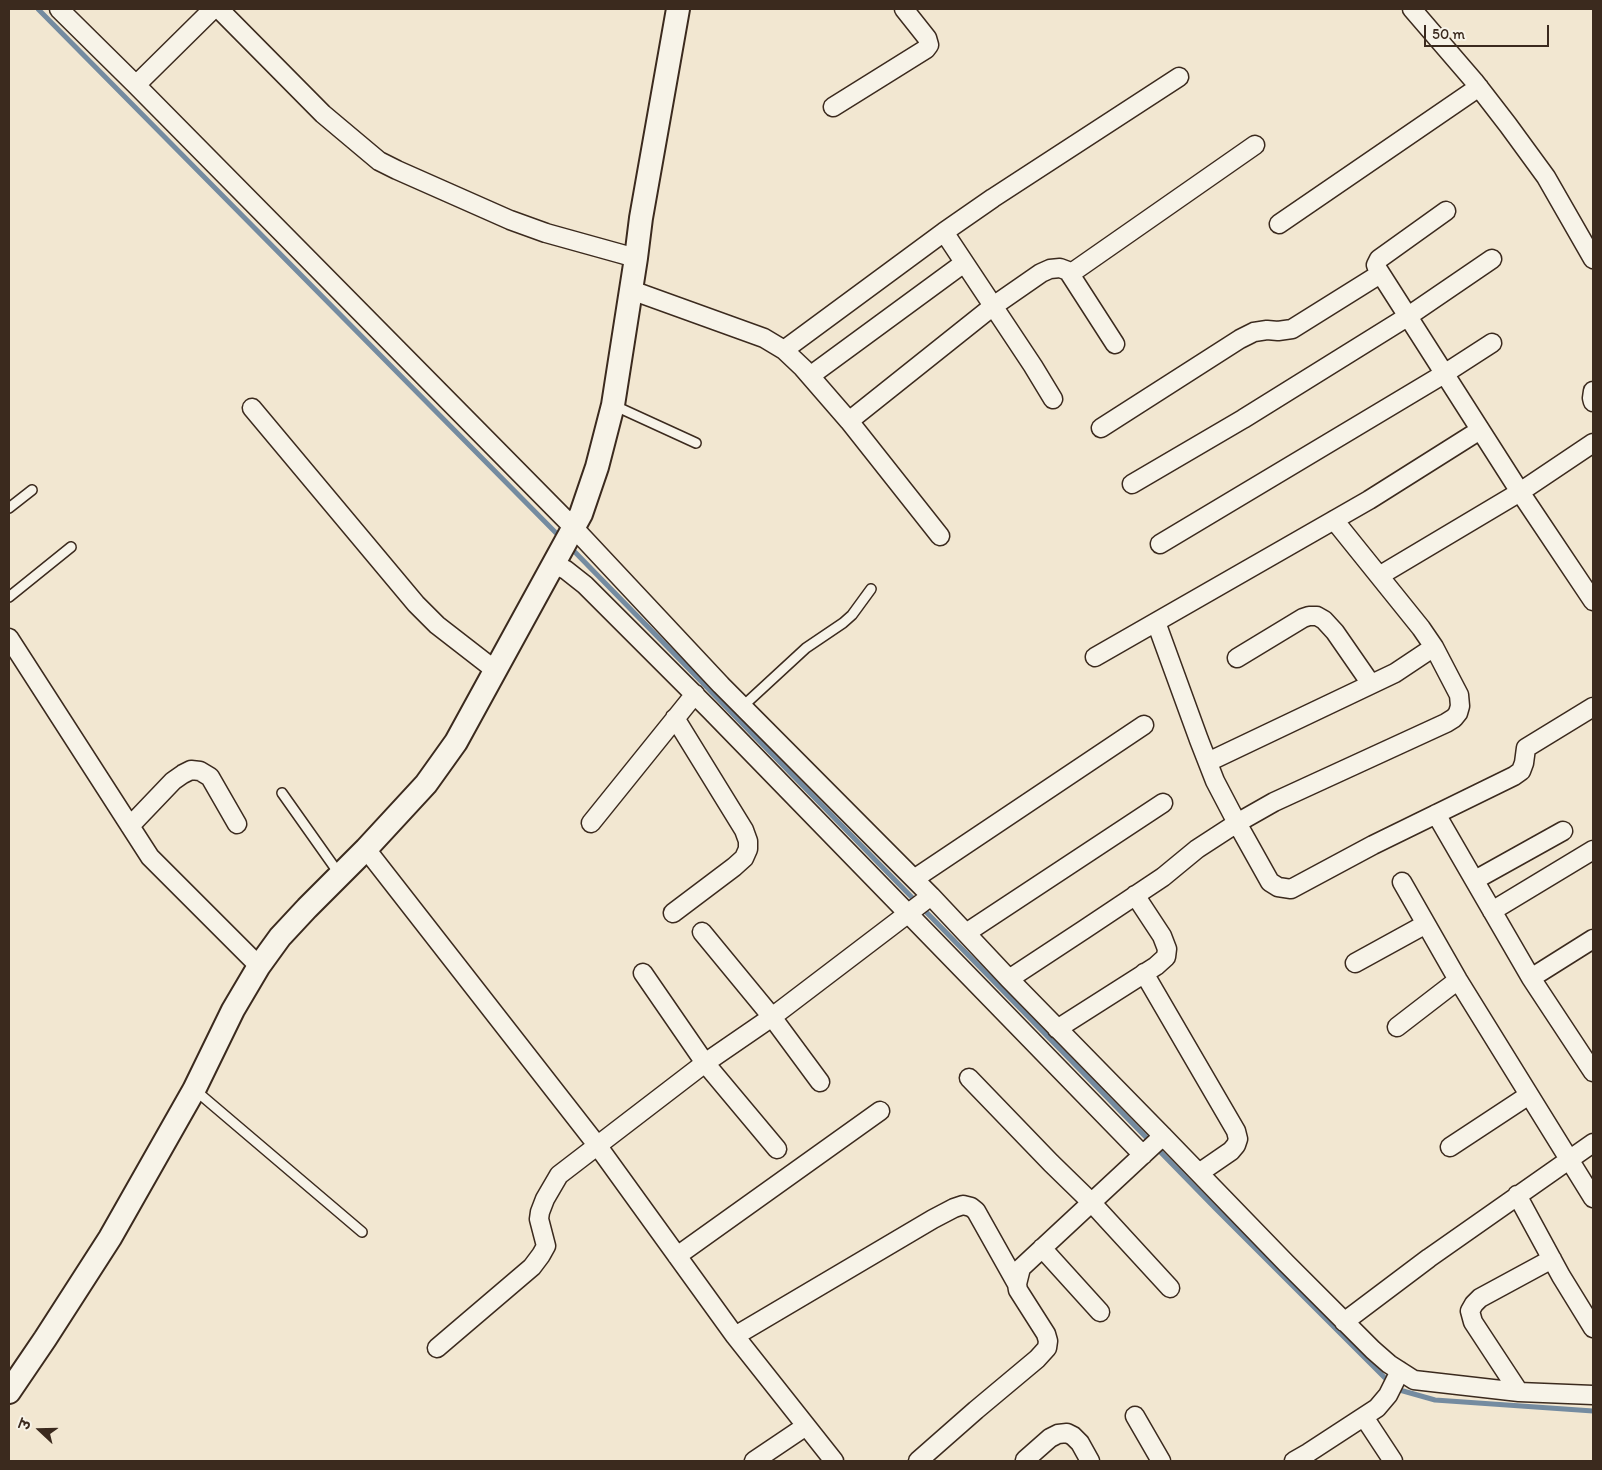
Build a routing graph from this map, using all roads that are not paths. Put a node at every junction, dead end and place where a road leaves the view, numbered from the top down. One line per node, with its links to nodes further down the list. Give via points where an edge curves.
1 (59, 9): 8 (street)
2 (213, 9): 8 (street)
3 (219, 9): 15 (street, via 323,114 379,160 510,220)
4 (678, 9): 15 (street)
5 (904, 9): 10 (street, via 929,45)
6 (1412, 9): 9 (street)
7 (1178, 77): 14 (street)
8 (136, 85): 47 (street)
9 (1479, 87): 13 (street); 17 (street, via 1546,177)
10 (833, 107)
11 (1255, 145): 19 (street)
12 (1446, 211): 20 (street, via 1379,260 1376,265)
13 (1279, 224)
14 (944, 232): 18 (street); 26 (street)
15 (636, 258): 21 (street)
16 (1492, 258): 23 (street)
17 (1593, 259)
18 (964, 262): 22 (street); 28 (street)
19 (1070, 274): 22 (street, via 1060,268 1050,269); 25 (street)
20 (1380, 274): 23 (street); 35 (street, via 1292,329 1254,332)
21 (631, 290): 26 (street, via 764,338); 32 (street)
22 (992, 307): 30 (street); 34 (street)
23 (1407, 317): 27 (street); 39 (street)
24 (1492, 343): 27 (street)
25 (1115, 344)
26 (784, 350): 28 (street)
27 (1444, 374): 36 (street); 45 (street)
28 (810, 376): 34 (street)
29 (1593, 391): 31 (street)
30 (1053, 399)
31 (1593, 402)
32 (613, 405): 38 (lane); 47 (street, via 581,514)
33 (252, 408): 57 (street, via 416,604 437,625)
34 (849, 421): 44 (street)
35 (1101, 428)
36 (1480, 430): 41 (street); 43 (street)
37 (1593, 443): 41 (street)
38 (696, 444)
39 (1132, 484)
40 (32, 490): 42 (lane)
41 (1520, 492): 48 (street); 51 (street)
42 (9, 508)
43 (1334, 520): 48 (street); 52 (street)
44 (940, 536)
45 (1160, 544)
46 (71, 547): 50 (lane)
47 (563, 547): 57 (street); 59 (street, via 566,570); 60 (street)
48 (1380, 576): 54 (street)
49 (871, 589): 60 (lane, via 852,615 806,648)
50 (9, 597)
51 (1593, 601)
52 (1156, 622): 55 (street); 64 (street)
53 (9, 638): 71 (street)
54 (1434, 648): 58 (street, via 1396,673); 69 (street, via 1458,695 1460,706 1454,718 1274,802)
55 (1095, 657)
56 (1237, 658): 58 (street, via 1303,618 1317,616 1335,632)
57 (495, 670): 73 (street, via 456,742 426,784)
58 (1371, 684): 64 (street)
59 (695, 694): 62 (street); 80 (street)
60 (742, 707): 76 (street)
61 (1593, 707): 67 (street, via 1526,748 1521,771)
62 (675, 718): 68 (street); 82 (street, via 744,830 748,849 734,867)
63 (1144, 725): 76 (street)
64 (1208, 762): 69 (street)
65 (282, 793): 75 (lane)
66 (1163, 803): 85 (street)
67 (1436, 814): 69 (street, via 1291,888 1278,887 1270,882); 77 (street)
68 (591, 823)
69 (1237, 823): 79 (street)
70 (237, 824): 71 (street, via 210,777 192,770 173,782)
71 (130, 826): 88 (street, via 150,857)
72 (1563, 831): 77 (street)
73 (366, 849): 75 (street); 105 (street)
74 (1593, 850): 81 (street)
75 (340, 875): 88 (street, via 280,937)
76 (914, 879): 80 (street)
77 (1474, 880): 81 (street)
78 (1402, 882): 83 (street)
79 (1135, 896): 90 (street, via 1168,949 1166,957); 92 (street)
80 (920, 905): 85 (street); 94 (street); 106 (street)
81 (1492, 911): 91 (street)
82 (673, 913)
83 (1426, 924): 87 (street); 93 (street)
84 (702, 932): 94 (street)
85 (966, 933): 92 (street)
86 (1593, 939): 91 (street)
87 (1355, 963)
88 (259, 966): 101 (street, via 233,1010)
89 (643, 973): 97 (street)
90 (1144, 973): 96 (street); 110 (street, via 1236,1131 1238,1139 1232,1151)
91 (1531, 978): 98 (street)
92 (1009, 980): 96 (street)
93 (1458, 980): 95 (street); 102 (street)
94 (772, 1017): 97 (street); 100 (street)
95 (1396, 1027)
96 (1057, 1029): 106 (street)
97 (705, 1062): 105 (street); 108 (street)
98 (1593, 1072)
99 (969, 1078): 113 (street)
100 (820, 1082)
101 (194, 1090): 114 (lane); 126 (street, via 110,1238)
102 (1529, 1095): 107 (street); 109 (street)
103 (880, 1111): 116 (street)
104 (1593, 1143): 109 (street)
105 (597, 1145): 116 (street); 124 (street, via 559,1174 548,1192 539,1219 546,1246 542,1255)
106 (1153, 1146): 110 (street); 113 (street)
107 (1450, 1147)
108 (777, 1149)
109 (1570, 1159): 111 (street); 112 (street)
110 (1199, 1173): 121 (street)
111 (1517, 1195): 117 (street); 121 (street)
112 (1593, 1198)
113 (1091, 1202): 115 (street); 119 (street)
114 (362, 1232)
115 (1042, 1248): 118 (street, via 1021,1268); 120 (street)
116 (677, 1256): 123 (street)
117 (1552, 1259): 122 (street); 127 (street, via 1480,1298 1470,1311 1473,1322)
118 (1017, 1284): 123 (street, via 976,1211 963,1205 933,1219); 135 (street, via 1046,1334 1047,1348)
119 (1170, 1288)
120 (1100, 1312)
121 (1344, 1322): 125 (street)
122 (1593, 1328)
123 (735, 1336): 131 (street)
124 (437, 1348)
125 (1398, 1375): 127 (street, via 1414,1380); 130 (street, via 1388,1396)
126 (9, 1392)
127 (1519, 1392): 128 (street)
128 (1593, 1395)
129 (1135, 1416): 138 (street)
130 (1364, 1418): 132 (street); 139 (street)
131 (806, 1426): 133 (street); 134 (street)
132 (1305, 1459)
133 (754, 1461)
134 (834, 1461)
135 (918, 1461)
136 (1024, 1461): 137 (street, via 1050,1438 1067,1433 1080,1443)
137 (1090, 1461)
138 (1161, 1461)
139 (1393, 1461)

